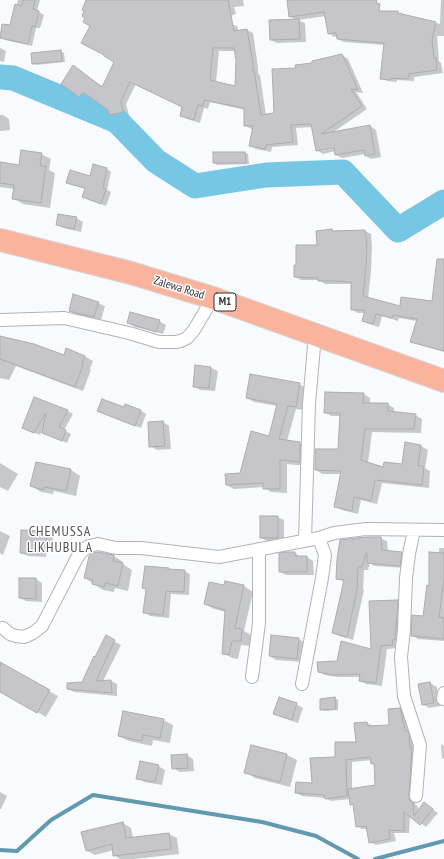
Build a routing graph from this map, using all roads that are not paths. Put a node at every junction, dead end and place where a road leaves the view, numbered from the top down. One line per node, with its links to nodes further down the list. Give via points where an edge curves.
1 (0, 240): 2 (highway, Zalewa Road / M1, via 130,273)
2 (213, 298): 3 (street, via 194,330 181,341 159,342 64,318); 4 (highway, Zalewa Road / M1)
3 (0, 320)
4 (315, 335): 5 (highway, Zalewa Road / M1); 9 (street, via 309,404)
5 (444, 381)
6 (414, 530): 7 (street); 8 (street, via 366,529 334,533); 14 (street, via 406,578 401,657 404,696 420,745)
7 (444, 530)
8 (319, 538): 9 (street); 13 (street, via 325,555)
9 (305, 540): 10 (street)
10 (260, 549): 11 (street, via 219,557 141,548 116,548 98,544 89,546 77,558 42,626 24,637 10,634); 12 (street, via 259,623)
11 (3, 628)
12 (252, 677)
13 (302, 684)
14 (416, 796)

